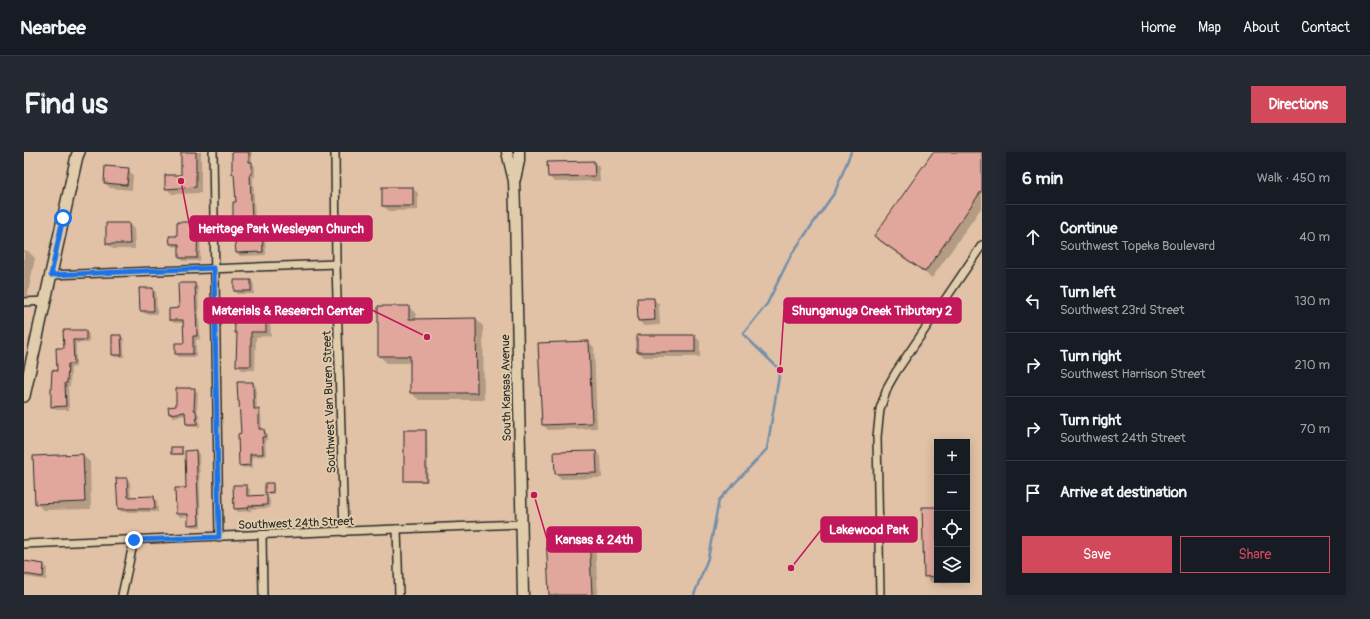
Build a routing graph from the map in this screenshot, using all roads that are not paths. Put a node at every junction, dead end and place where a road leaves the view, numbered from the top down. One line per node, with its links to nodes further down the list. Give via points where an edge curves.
1 (213, 152): 9 (street)
2 (335, 152): 8 (street, Southwest Van Buren Street)
3 (507, 152): 6 (main road, South Kansas Avenue)
4 (519, 152): 6 (main road, South Kansas Avenue)
5 (77, 153): 10 (main road)
6 (514, 181): 14 (main road, South Kansas Avenue)
7 (982, 244): 25 (street, via 896,372 880,409 877,437)
8 (336, 264): 9 (street); 16 (street, Southwest Van Buren Street)
9 (214, 268): 10 (street); 18 (street)
10 (51, 275): 11 (main road)
11 (45, 301): 12 (street); 13 (main road)
12 (24, 302)
13 (24, 396)
14 (521, 524): 15 (street, Southwest 24th Street); 24 (main road, South Kansas Avenue)
15 (397, 529): 16 (street, Southwest 24th Street); 23 (street)
16 (344, 532): 17 (street, Southwest 24th Street)
17 (262, 535): 18 (street, Southwest 24th Street); 22 (street)
18 (219, 537): 19 (street, Southwest 24th Street)
19 (134, 540): 20 (street, Southwest 24th Street); 21 (street)
20 (24, 544)
21 (122, 595)
22 (263, 595)
23 (399, 595)
24 (523, 595)
25 (880, 595)

